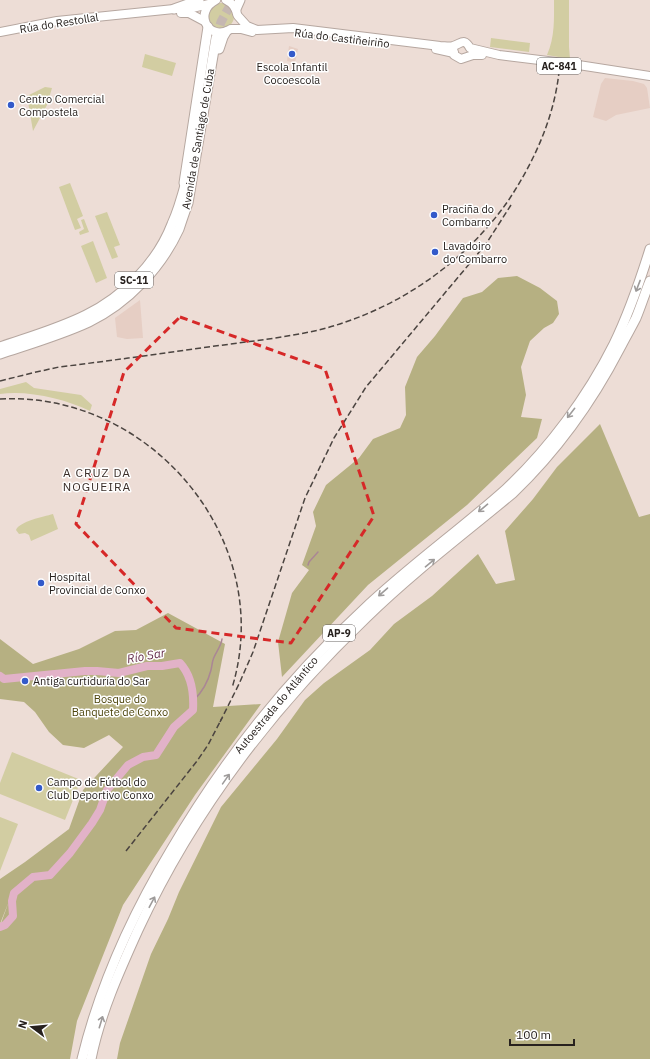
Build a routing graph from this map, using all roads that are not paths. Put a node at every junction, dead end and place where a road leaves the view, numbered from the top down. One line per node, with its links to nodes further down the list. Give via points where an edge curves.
1 (199, 0): 5 (highway)
2 (226, 0): 6 (main road, Rúa do Castiñeiriño)
3 (240, 0): 6 (highway)
4 (213, 2): 5 (main road, via 188,9); 8 (main road, via 204,12)
5 (174, 9): 10 (main road, Rúa do Restollal, via 57,21)
6 (237, 13): 9 (main road, via 235,25); 12 (main road, Rúa do Castiñeiriño / AC-841, via 247,26 257,30 293,28)
7 (84, 22): 8 (main road, Rúa do Castiñeiriño, via 189,13); 11 (main road, Rúa do Restollal)
8 (206, 24): 9 (main road, Rúa do Castiñeiriño, via 216,32); 19 (highway)
9 (229, 31): 14 (main road, Rúa do Castiñeiriño / AC-841, via 294,31); 20 (highway, via 219,46 199,168)
10 (0, 32)
11 (0, 36)
12 (360, 37): 13 (main road, Rúa do Castiñeiriño / AC-841); 14 (main road)
13 (390, 40): 14 (main road); 15 (main road, Rúa do Castiñeiriño / AC-841)
14 (371, 41): 15 (main road, Rúa do Castiñeiriño / AC-841)
15 (454, 50): 16 (main road, Rúa do Castiñeiriño / AC-841, via 456,57 461,59); 16 (main road, Rúa do Castiñeiriño / AC-841, via 459,42 464,42 468,44)
16 (469, 52): 17 (main road, Rúa do Castiñeiriño / AC-841); 18 (main road, Rúa do Castiñeiriño / AC-841)
17 (650, 76)
18 (650, 80)
19 (184, 191): 20 (highway, Avenida de Santiago de Cuba / SC-11, via 214,37); 23 (highway, Avenida de Santiago de Cuba / SC-11, via 172,226 143,271 115,297)
20 (188, 203): 23 (highway, Avenida de Santiago de Cuba / SC-11, via 179,228 161,259 133,291 89,322)
21 (650, 249): 26 (highway, Autoestrada do Atlántico / AP-9, one-way to 26, via 626,316 602,366 579,404 541,452 506,488 357,616 306,667 254,727 230,760 189,820 138,908 104,990)
22 (650, 281): 27 (highway, Autoestrada do Atlántico / AP-9, one-way to 22, via 108,1000 147,911 196,823 240,758 281,706 368,616 514,492 550,455 609,368 636,318)
23 (47, 335): 24 (highway, Avenida de Santiago de Cuba / SC-11); 25 (highway, Avenida de Santiago de Cuba / SC-11)
24 (0, 347)
25 (0, 354)
26 (82, 1059)
27 (90, 1059)

